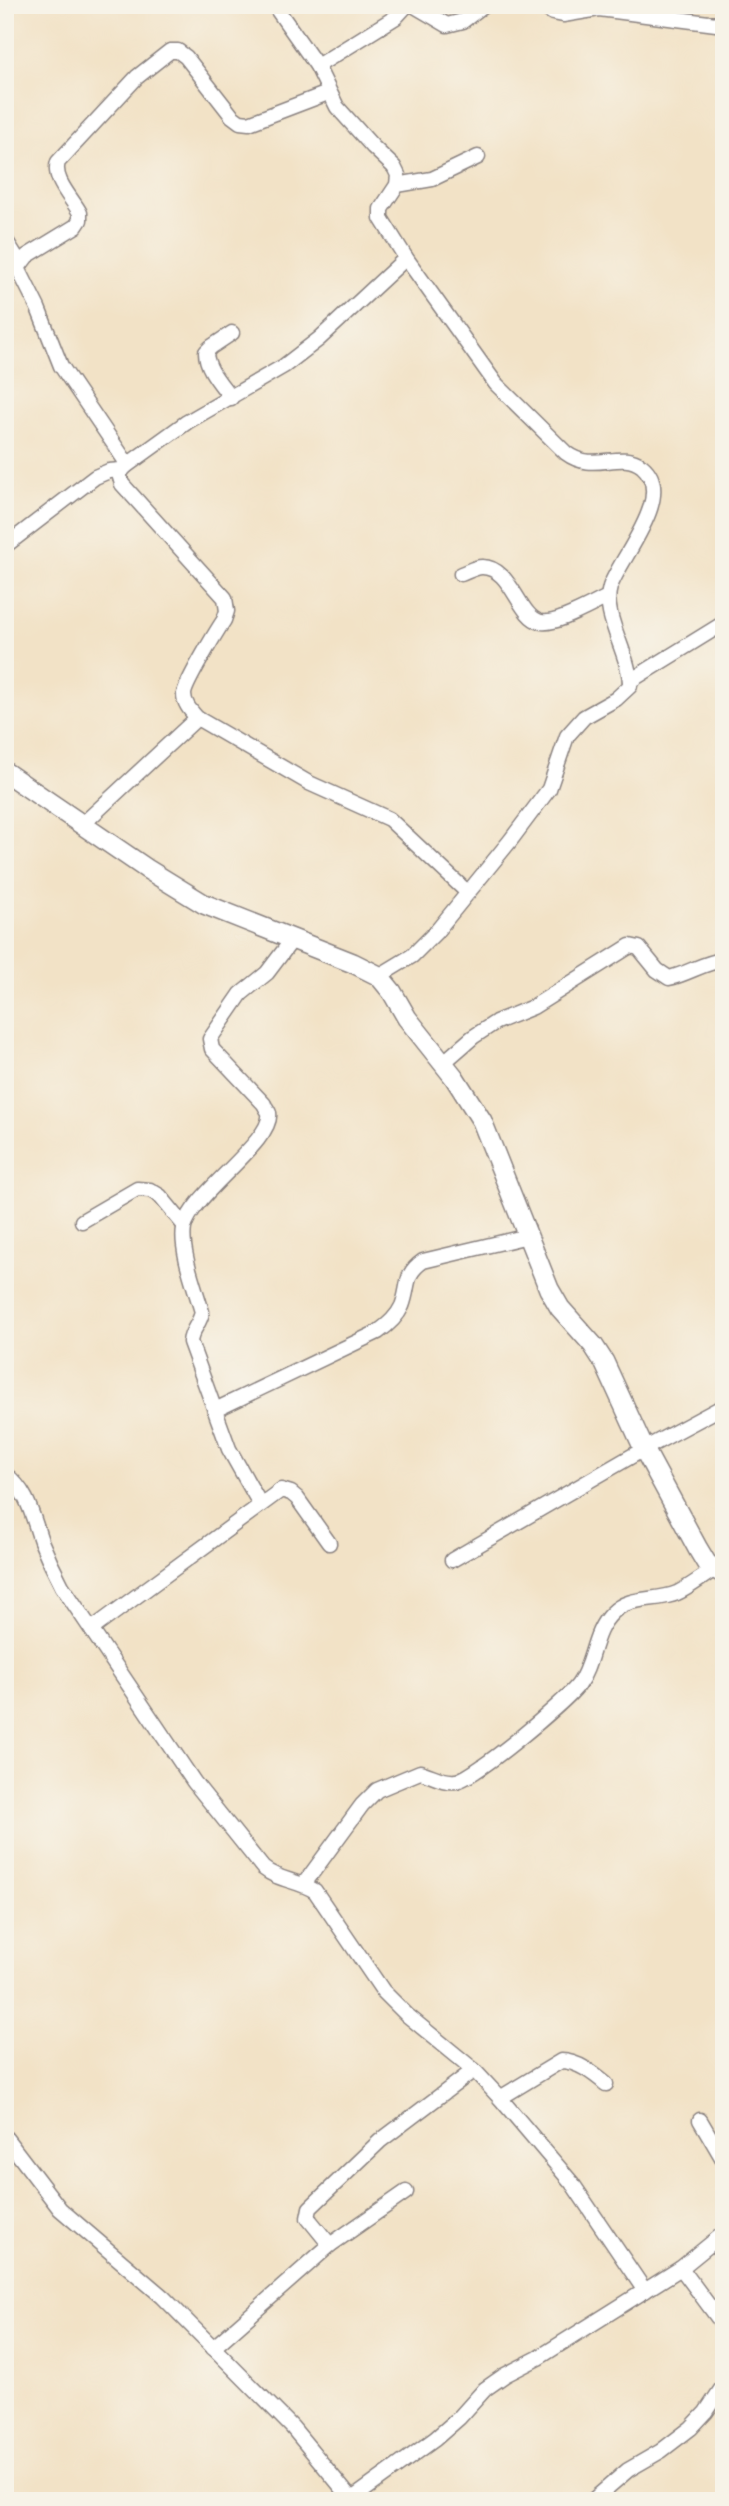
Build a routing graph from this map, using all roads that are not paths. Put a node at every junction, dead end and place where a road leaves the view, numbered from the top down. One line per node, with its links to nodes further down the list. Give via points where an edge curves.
1 (274, 5): 7 (street)
2 (407, 5): 7 (street, via 396,17)
3 (414, 5): 4 (street, via 447,25 463,21)
4 (484, 5)
5 (540, 5): 6 (street, via 563,15 599,9)
6 (724, 25)
7 (317, 65): 8 (street)
8 (328, 93): 10 (street, via 349,122 394,167); 13 (street, via 249,123 240,122 186,57 170,51 137,77 58,162 57,177 80,220)
9 (478, 157): 10 (street, via 432,179)
10 (397, 185): 12 (street, via 381,209 381,218)
11 (5, 239): 13 (street)
12 (405, 258): 15 (street, via 318,339); 19 (street, via 496,384 566,453 577,461 630,461 646,470 653,490 650,510)
13 (20, 263): 16 (street, via 23,281 61,366 117,447)
14 (232, 333): 15 (street, via 206,352)
15 (231, 398): 16 (street, via 187,422)
16 (124, 468): 17 (street, via 95,477); 22 (street, via 119,474 122,484 225,598 224,620 184,695)
17 (5, 546)
18 (461, 574): 19 (street, via 482,567 495,571 533,619 542,622)
19 (608, 597): 21 (street)
20 (724, 624): 21 (street)
21 (630, 681): 25 (street, via 626,692 583,717 567,736 550,789)
22 (197, 718): 24 (street); 25 (street, via 309,783 389,819)
23 (9, 778): 24 (street)
24 (83, 824): 26 (street, via 204,904)
25 (467, 892): 28 (street, via 412,956)
26 (292, 940): 28 (street); 31 (street, via 267,973 241,993 210,1039 212,1049 264,1104 268,1124 250,1149 200,1198)
27 (724, 960): 29 (street, via 670,978 639,948 630,946 533,1007 496,1022)
28 (379, 976): 29 (street)
29 (443, 1063): 32 (street, via 482,1121)
30 (82, 1221): 31 (street, via 137,1189 160,1196)
31 (184, 1225): 34 (street, via 183,1239 202,1312 190,1342)
32 (528, 1236): 34 (street, via 423,1261 410,1272 401,1308 378,1332); 35 (street, via 549,1289 604,1362)
33 (724, 1406): 35 (street)
34 (215, 1410): 37 (street, via 229,1449)
35 (644, 1449): 39 (street); 40 (street, via 698,1549)
36 (5, 1474): 41 (street, via 27,1500 51,1566)
37 (260, 1504): 38 (street, via 281,1490 291,1493); 41 (street)
38 (329, 1543)
39 (452, 1560)
40 (719, 1572): 42 (street, via 676,1594 633,1601 614,1610 601,1625 578,1686 526,1734 460,1781 444,1781 420,1772 377,1790)
41 (92, 1629): 42 (street, via 194,1782 263,1868 274,1877)
42 (304, 1884): 43 (street, via 326,1905 383,1990)
43 (474, 2070): 45 (street); 51 (street, via 380,2141 310,2208 308,2218)
44 (606, 2084): 45 (street, via 568,2061)
45 (500, 2098): 53 (street, via 572,2183)
46 (700, 2120): 48 (street)
47 (5, 2137): 55 (street, via 60,2209 163,2297)
48 (724, 2161)
49 (406, 2192): 51 (street)
50 (724, 2233): 52 (street)
51 (330, 2245): 55 (street)
52 (681, 2268): 53 (street); 54 (street)
53 (645, 2291): 57 (street, via 485,2389 435,2439)
54 (724, 2326)
55 (213, 2348): 57 (street, via 292,2427)
56 (724, 2385): 58 (street, via 691,2428 628,2470)
57 (352, 2500)
58 (592, 2501)

